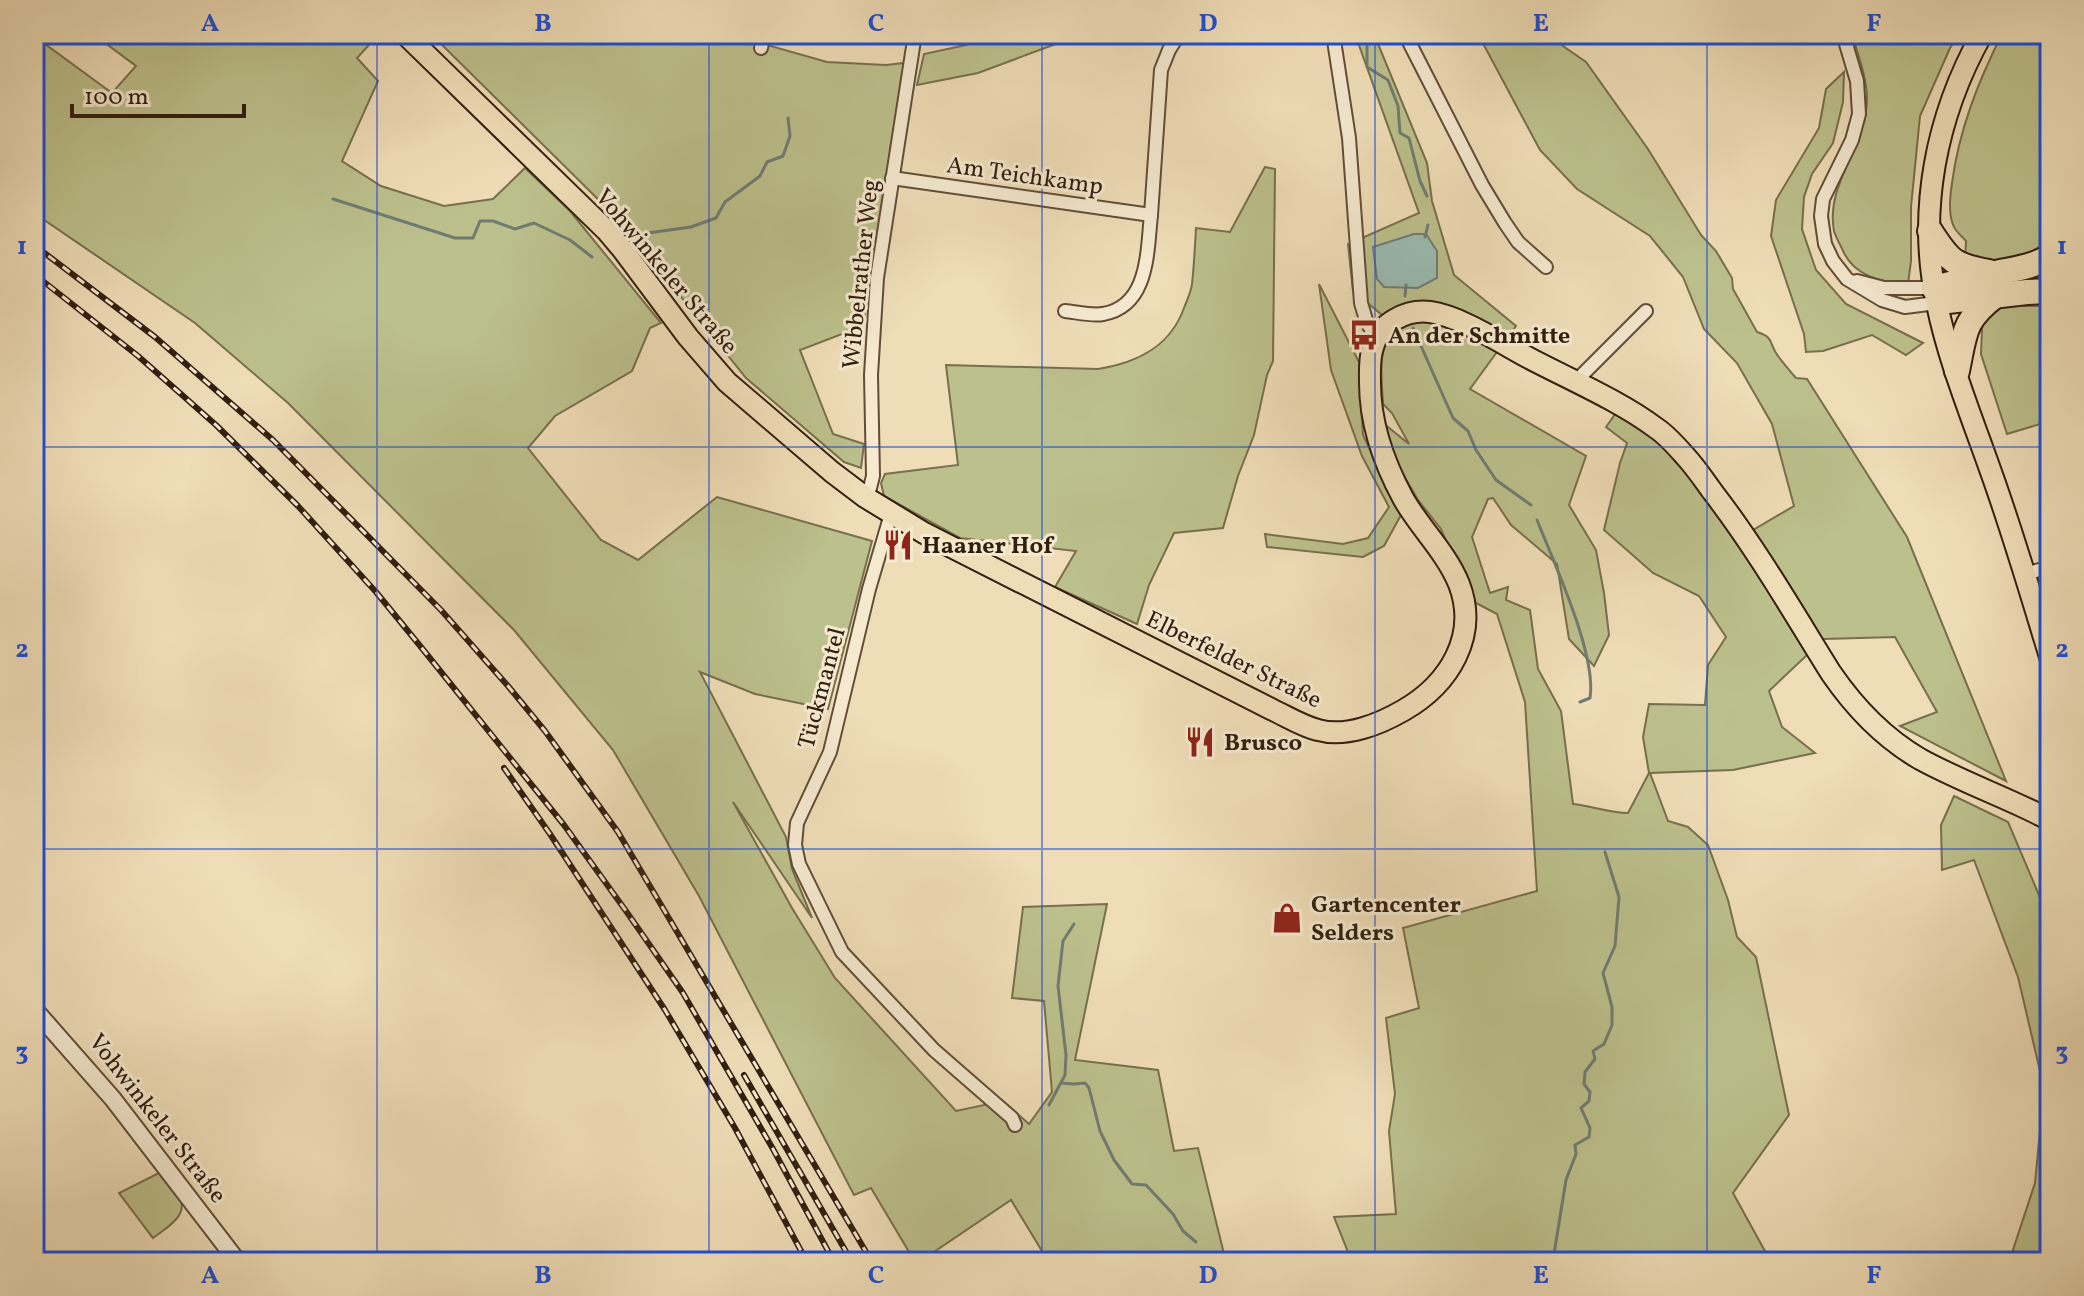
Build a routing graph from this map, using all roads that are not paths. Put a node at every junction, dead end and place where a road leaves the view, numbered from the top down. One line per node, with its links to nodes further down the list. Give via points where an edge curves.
1 (405, 34): 23 (main road, Vohwinkeler Straße, via 607,231 727,382)
2 (764, 34): 9 (street)
3 (915, 34): 10 (street, Wibbelrather Weg)
4 (1179, 34): 11 (street, via 1161,70)
5 (1333, 34): 20 (street, via 1349,138 1361,303)
6 (1405, 34): 14 (street, via 1482,185 1518,242)
7 (1843, 34): 17 (street, via 1857,81 1859,114 1823,199 1822,235 1847,279)
8 (1982, 34): 12 (main road, via 1961,74 1938,141)
9 (761, 48)
10 (892, 178): 11 (street, Am Teichkamp); 23 (street, Wibbelrather Weg, via 877,278 871,375 873,476)
11 (1151, 215): 18 (street, via 1141,284 1133,299 1102,314)
12 (1930, 231): 15 (highway, via 1959,266); 17 (main road)
13 (2050, 257): 15 (highway)
14 (1546, 267)
15 (1996, 284): 16 (highway); 17 (highway); 21 (highway, via 1969,321)
16 (2050, 291)
17 (1935, 295): 21 (main road)
18 (1065, 311)
19 (1646, 311): 22 (street)
20 (1376, 339): 22 (main road, via 1399,317 1432,312); 24 (main road, Elberfelder Straße, via 1370,360 1370,407 1379,446 1404,500 1459,584 1466,621 1460,651 1434,688 1395,716 1369,726 1337,732 1307,726)
21 (1957, 371): 26 (main road)
22 (1575, 382): 28 (main road, via 1658,429 1687,458 1734,519 1831,673 1863,714 1922,759)
23 (865, 497): 24 (main road, Elberfelder Straße)
24 (891, 514): 30 (street, Tückmantel, via 830,752 797,823 795,845 842,952 934,1050)
25 (2048, 568): 26 (street)
26 (2025, 574): 27 (main road)
27 (2050, 657)
28 (2045, 813)
29 (34, 1009): 31 (street, Vohwinkeler Straße, via 113,1099)
30 (1015, 1125)
31 (238, 1262)

